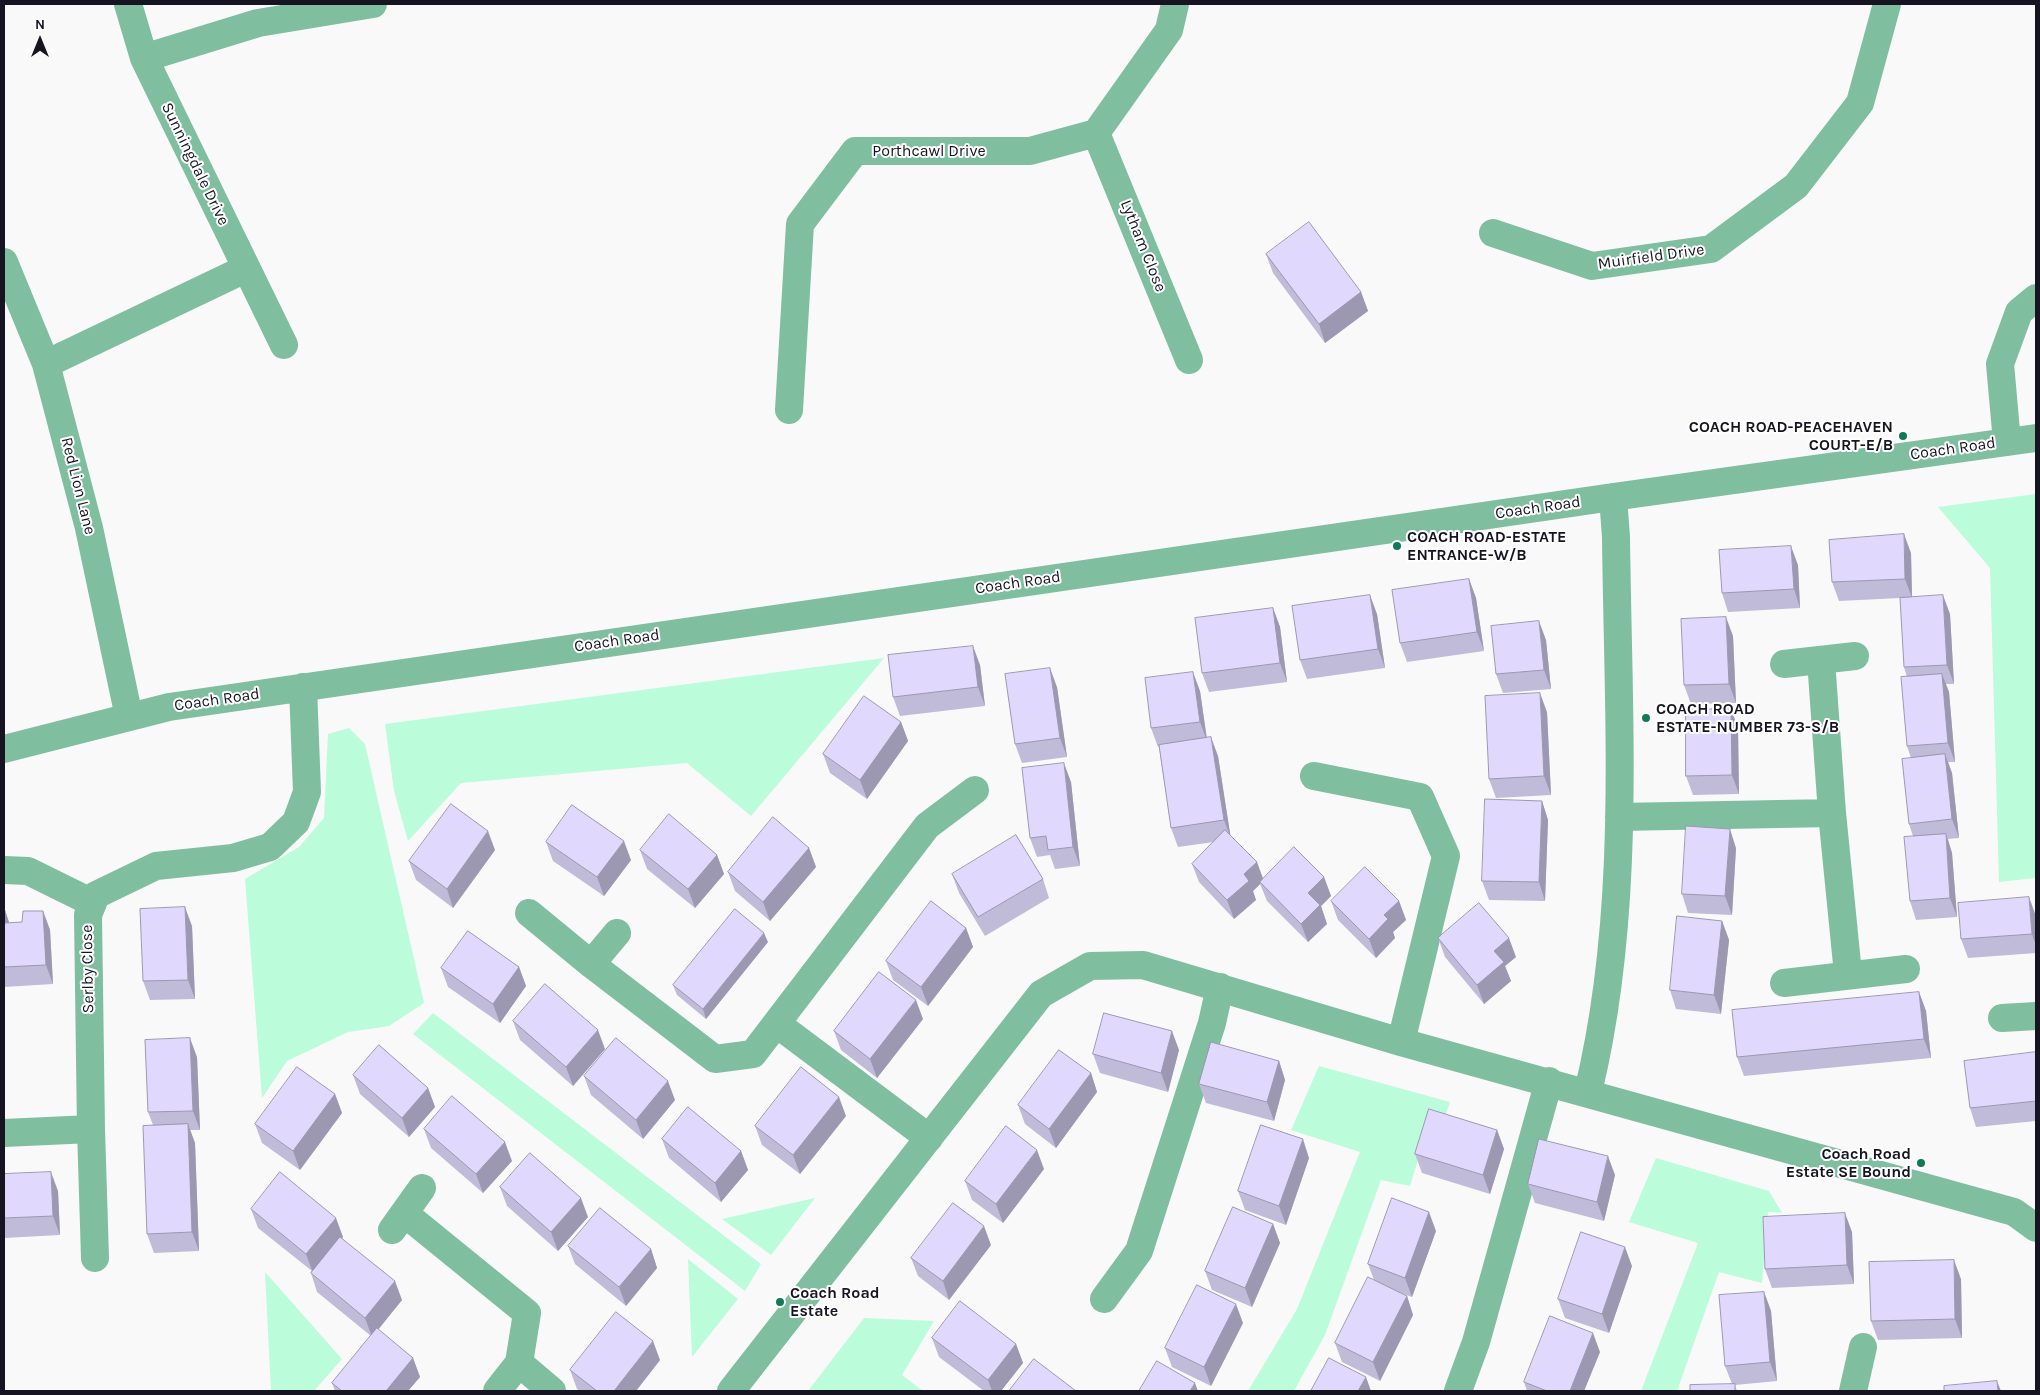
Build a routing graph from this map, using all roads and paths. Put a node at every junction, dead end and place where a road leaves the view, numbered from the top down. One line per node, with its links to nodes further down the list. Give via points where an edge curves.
1 (128, 4): 5 (street, Sunningdale Drive)
2 (373, 4): 5 (street, via 258,23)
3 (1175, 4): 6 (street, via 1169,30)
4 (1887, 4): 7 (street, Muirfield Drive, via 1860,103 1796,186 1711,249 1592,266)
5 (144, 58): 9 (street, Sunningdale Drive)
6 (1096, 133): 12 (street, Lytham Close); 14 (street, Porthcawl Drive, via 1030,151 855,151 800,224)
7 (1493, 234)
8 (4, 262): 13 (street, Red Lion Lane)
9 (246, 270): 11 (street, Sunningdale Drive); 13 (street)
10 (2036, 298): 16 (street, via 2019,312 2000,364)
11 (284, 345)
12 (1190, 360)
13 (46, 364): 22 (street, Red Lion Lane, via 89,528)
14 (790, 410)
15 (2036, 438): 16 (street, Coach Road)
16 (2007, 442): 17 (street, Coach Road)
17 (1614, 497): 21 (street, Coach Road); 27 (street)
18 (1855, 656): 19 (street)
19 (1821, 660): 20 (street); 26 (street)
20 (1784, 664)
21 (303, 687): 22 (street, Coach Road, via 169,707); 29 (street, Serlby Close, via 306,792 296,822 270,847 234,858 156,866 96,894)
22 (129, 717): 23 (street, Coach Road)
23 (4, 749)
24 (1314, 776): 40 (street, via 1420,797 1446,856)
25 (975, 790): 39 (street, via 927,826)
26 (1832, 813): 27 (street); 34 (street)
27 (1619, 817): 42 (street, via 1614,941 1598,1050)
28 (4, 870): 29 (street, via 28,870)
29 (93, 903): 43 (street, Serlby Close, via 88,915)
30 (530, 913): 32 (street)
31 (617, 933): 32 (street)
32 (590, 964): 39 (street, via 715,1059 754,1054)
33 (1906, 969): 34 (street)
34 (1848, 974): 35 (street)
35 (1784, 983)
36 (1220, 987): 40 (street); 45 (street, via 1143,965 1090,966 1041,994); 49 (street, via 1212,1023 1139,1251)
37 (2036, 1016): 38 (street)
38 (2002, 1018)
39 (778, 1024): 45 (street)
40 (1401, 1042): 41 (street)
41 (1549, 1081): 42 (street); 55 (street, via 1476,1342)
42 (1588, 1092): 47 (street, via 2014,1212)
43 (90, 1129): 44 (street); 48 (street, Serlby Close)
44 (4, 1133)
45 (929, 1138): 54 (street)
46 (422, 1188): 51 (street, via 398,1222 526,1313)
47 (2036, 1228)
48 (95, 1258)
49 (1104, 1299)
50 (1863, 1347): 56 (street)
51 (518, 1363): 52 (street); 53 (street)
52 (496, 1391)
53 (552, 1391)
54 (731, 1391)
55 (1458, 1391)
56 (1854, 1391)

